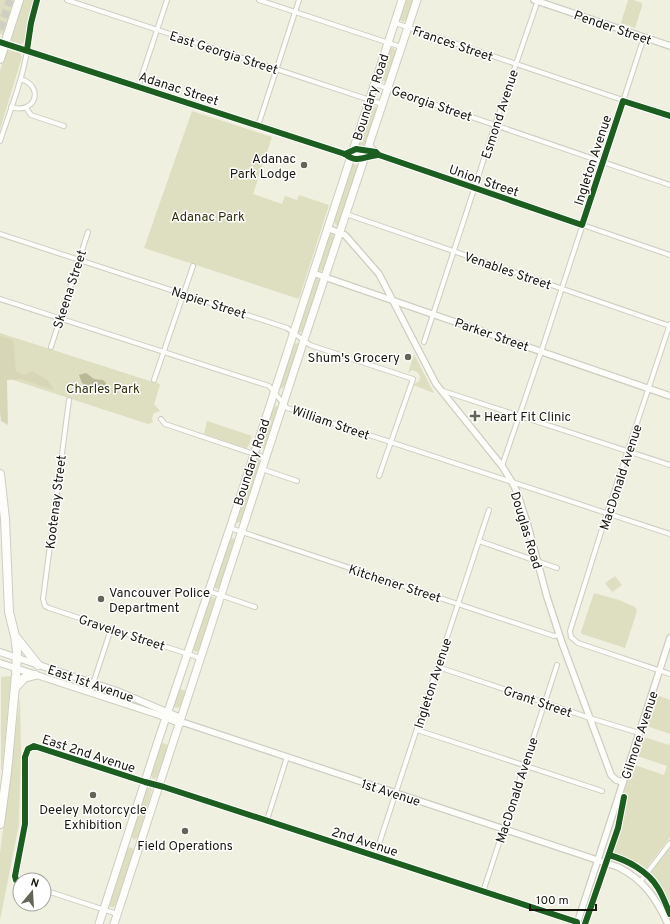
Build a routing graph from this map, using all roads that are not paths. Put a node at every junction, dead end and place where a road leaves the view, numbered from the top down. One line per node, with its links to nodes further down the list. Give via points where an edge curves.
1 (19, 0): 20 (highway)
2 (37, 0): 19 (street)
3 (66, 0): 13 (street, East Georgia Street)
4 (167, 0): 13 (street)
5 (259, 0): 10 (street)
6 (299, 0): 10 (street)
7 (402, 0): 11 (main road, Boundary Road)
8 (417, 0): 12 (main road, Boundary Road)
9 (536, 0): 14 (street, Pender Street); 21 (street, Esmond Avenue)
10 (295, 12): 16 (street); 22 (street)
11 (395, 23): 12 (street, Frances Street); 16 (main road, Boundary Road)
12 (407, 28): 18 (main road, Boundary Road); 21 (street, Frances Street)
13 (157, 30): 22 (street, East Georgia Street); 25 (street)
14 (644, 37): 17 (street, Pender Street); 28 (street, Ingleton Avenue)
15 (0, 42): 19 (street, Adanac Street, bridge)
16 (388, 42): 18 (street); 24 (main road, Boundary Road)
17 (670, 46)
18 (401, 47): 26 (main road, Boundary Road)
19 (27, 50): 23 (street); 25 (street, Adanac Street)
20 (0, 59)
21 (516, 64): 28 (street, Frances Street); 33 (street, Esmond Avenue)
22 (276, 69): 27 (street, East Georgia Street); 35 (street)
23 (21, 79): 30 (street); 31 (street, via 29,82 34,90 34,100)
24 (375, 84): 26 (street, Georgia Street); 27 (main road, Boundary Road)
25 (138, 87): 35 (street, Adanac Street)
26 (387, 88): 29 (main road, Boundary Road); 33 (street, Georgia Street)
27 (370, 100): 29 (street, East Georgia Street); 39 (main road, Boundary Road)
28 (623, 101): 32 (street, Frances Street); 41 (street, Ingleton Avenue)
29 (382, 104): 37 (main road, Boundary Road)
30 (11, 106): 31 (street); 36 (street)
31 (26, 108): 34 (street, via 31,115)
32 (670, 116)
33 (495, 125): 41 (street, Georgia Street); 43 (street, Esmond Avenue)
34 (64, 126)
35 (258, 126): 39 (street, Adanac Street)
36 (0, 141)
37 (368, 146): 38 (street, Union Street); 39 (street, via 357,155); 40 (main road, Boundary Road)
38 (379, 155): 40 (street); 43 (street, Union Street)
39 (351, 156): 46 (main road, Boundary Road)
40 (364, 158): 44 (main road, Boundary Road)
41 (603, 162): 42 (street, Georgia Street); 45 (street, Ingleton Avenue)
42 (670, 185)
43 (475, 188): 45 (street, Union Street); 50 (street, Esmond Avenue)
44 (346, 214): 48 (main road, Boundary Road); 50 (street, Venables Street)
45 (582, 225): 51 (street, Union Street); 57 (street, Ingleton Avenue)
46 (328, 228): 48 (street, Douglas Road); 54 (main road, Boundary Road)
47 (88, 232): 52 (street, Skeena Street)
48 (340, 233): 55 (main road, Boundary Road); 56 (street, Douglas Road, via 368,261)
49 (0, 234): 52 (street, Napier Street)
50 (454, 251): 57 (street, Venables Street); 63 (street, Esmond Avenue)
51 (670, 255)
52 (79, 260): 58 (street, Napier Street); 65 (street, Skeena Street)
53 (193, 266): 58 (street)
54 (313, 273): 55 (street, Parker Street); 67 (main road, Boundary Road)
55 (325, 277): 59 (street, Parker Street); 68 (main road, Boundary Road)
56 (385, 284): 59 (street); 61 (street, Douglas Road)
57 (562, 288): 66 (street, Venables Street); 71 (street, Ingleton Avenue)
58 (184, 294): 67 (street, Napier Street); 72 (street)
59 (377, 295): 61 (street, Parker Street)
60 (0, 299): 65 (street, William Street)
61 (394, 301): 62 (street, Parker Street); 64 (street, Douglas Road)
62 (406, 305): 63 (street, Parker Street); 64 (street)
63 (433, 314): 69 (street, Esmond Avenue); 71 (street, Parker Street)
64 (400, 316): 74 (street, Douglas Road)
65 (60, 318): 70 (street, Skeena Street); 72 (street, William Street)
66 (670, 325): 75 (street, MacDonald Avenue)
67 (294, 332): 68 (street, Napier Street); 76 (main road, Boundary Road)
68 (304, 340): 79 (main road, Boundary Road); 82 (street, Napier Street, via 310,345 413,379)
69 (424, 342)
70 (51, 347)
71 (541, 351): 75 (street, Parker Street); 80 (street, Ingleton Avenue)
72 (164, 352): 73 (street); 76 (street, William Street, via 269,386)
73 (154, 380)
74 (439, 389): 80 (street); 87 (street, Douglas Road)
75 (649, 389): 77 (street, Parker Street); 83 (street, MacDonald Avenue)
76 (274, 391): 79 (street, William Street); 84 (main road, Boundary Road)
77 (670, 396)
78 (69, 400): 103 (street, Kootenay Street)
79 (284, 403): 82 (street, William Street, via 288,408); 85 (main road, Boundary Road)
80 (520, 415): 83 (street); 87 (street, Ingleton Avenue)
81 (161, 419): 84 (street, via 165,424)
82 (391, 442): 90 (street); 92 (street, William Street)
83 (628, 451): 86 (street); 94 (street, MacDonald Avenue)
84 (254, 454): 85 (street); 95 (main road, Boundary Road)
85 (266, 458): 88 (main road, Boundary Road)
86 (670, 465)
87 (502, 466): 92 (street, Douglas Road)
88 (262, 469): 91 (street); 96 (main road, Boundary Road)
89 (0, 474): 108 (highway, via 5,519 9,612)
90 (379, 476)
91 (297, 481)
92 (512, 482): 94 (street, William Street); 99 (street, Douglas Road)
93 (489, 510): 98 (street, Ingleton Avenue)
94 (607, 513): 97 (street, William Street); 119 (street, MacDonald Avenue, via 570,630 571,637 578,643)
95 (230, 528): 96 (street, Kitchener Street); 101 (main road, Boundary Road)
96 (242, 532): 102 (main road, Boundary Road); 104 (street, Kitchener Street)
97 (670, 534)
98 (479, 541): 99 (street); 104 (street, Ingleton Avenue)
99 (537, 561): 100 (street); 107 (street, Douglas Road)
100 (557, 568)
101 (208, 591): 102 (street); 111 (main road, Boundary Road)
102 (221, 595): 105 (street); 113 (main road, Boundary Road)
103 (44, 604): 106 (street, Graveley Street)
104 (458, 604): 107 (street, Kitchener Street, via 554,636); 117 (street, Ingleton Avenue)
105 (255, 607)
106 (111, 629): 111 (street, Graveley Street); 122 (street)
107 (559, 635): 127 (street, Douglas Road)
108 (15, 636): 112 (highway); 115 (highway)
109 (670, 638): 119 (street, Gilmore Avenue)
110 (0, 652): 112 (main road, East 1st Avenue)
111 (187, 654): 113 (street, Graveley Street); 126 (main road, Boundary Road)
112 (16, 658): 115 (main road, East 1st Avenue); 118 (highway)
113 (200, 658): 128 (main road, Boundary Road)
114 (0, 663): 118 (main road, East 1st Avenue)
115 (38, 665): 122 (main road, East 1st Avenue)
116 (557, 665): 125 (street, MacDonald Avenue)
117 (438, 667): 125 (street, Grant Street); 129 (street, Ingleton Avenue)
118 (16, 668): 121 (main road, East 1st Avenue); 123 (highway)
119 (659, 670): 120 (street); 130 (street, Gilmore Avenue)
120 (670, 674)
121 (35, 675): 123 (highway, via 24,678); 124 (main road, East 1st Avenue)
122 (94, 683): 124 (street); 126 (main road, East 1st Avenue, via 135,697)
123 (14, 689): 139 (highway)
124 (90, 693): 126 (main road, East 1st Avenue)
125 (544, 702): 127 (street, Grant Street); 132 (street, MacDonald Avenue)
126 (167, 715): 128 (main road, East 1st Avenue); 133 (main road, Boundary Road)
127 (590, 718): 130 (street, Grant Street); 134 (street, Douglas Road, via 611,775 616,780)
128 (182, 721): 131 (street, 1st Avenue); 135 (main road, Boundary Road)
129 (417, 730): 132 (street); 137 (street, Ingleton Avenue)
130 (639, 733): 134 (street, Gilmore Avenue)
131 (287, 757): 137 (street, 1st Avenue); 138 (street)
132 (524, 765): 136 (street); 140 (street, MacDonald Avenue)
133 (145, 782): 135 (street, 2nd Avenue); 141 (main road, Boundary Road); 146 (street, East 2nd Avenue, via 31,746 26,757 25,824)
134 (624, 782): 145 (street, Gilmore Avenue)
135 (159, 785): 138 (street, 2nd Avenue); 143 (main road, Boundary Road)
136 (602, 791)
137 (396, 793): 140 (street, 1st Avenue); 144 (street, Ingleton Avenue)
138 (267, 820): 144 (street, 2nd Avenue)
139 (0, 824)
140 (504, 829): 145 (street, 1st Avenue); 148 (street, MacDonald Avenue)
141 (126, 842): 143 (main road); 150 (main road, Boundary Road)
142 (670, 843): 147 (street)
143 (139, 847): 151 (main road, Boundary Road)
144 (375, 856): 148 (street, 2nd Avenue)
145 (598, 860): 147 (street, via 625,871); 152 (street, Gilmore Avenue)
146 (16, 872)
147 (640, 882): 155 (street, via 655,899)
148 (483, 892): 152 (street, 2nd Avenue)
149 (52, 893): 150 (street)
150 (104, 910): 151 (street); 153 (main road, Boundary Road)
151 (117, 914): 154 (main road, Boundary Road)
152 (577, 923)
153 (99, 924)
154 (114, 924)
155 (668, 924)

